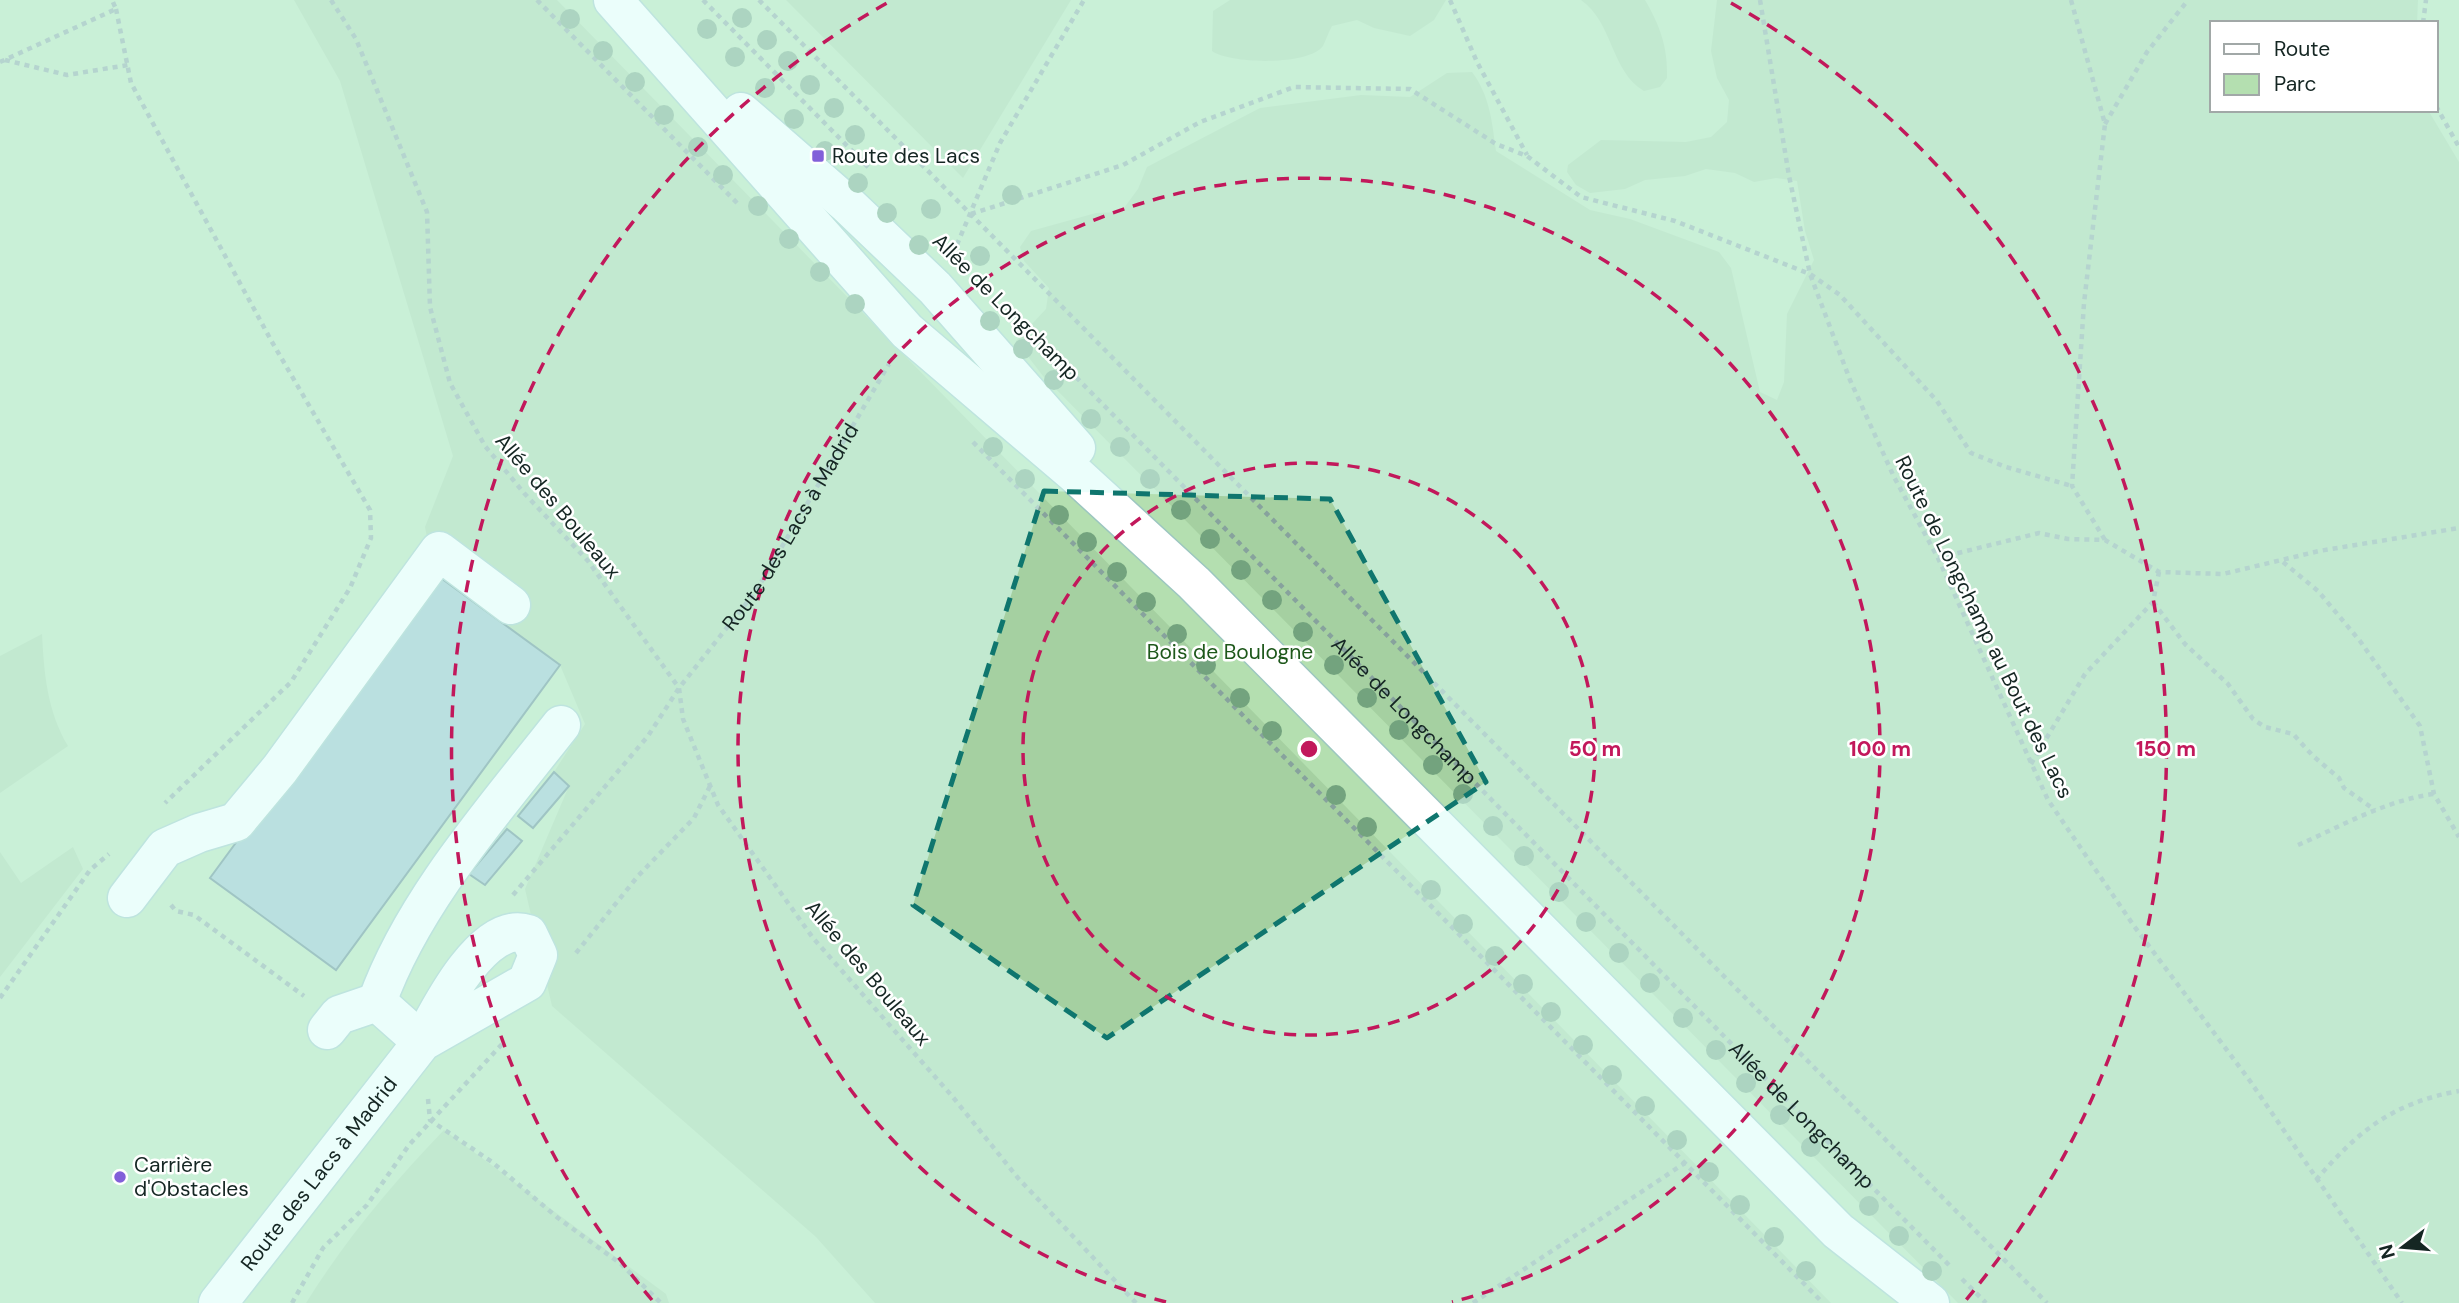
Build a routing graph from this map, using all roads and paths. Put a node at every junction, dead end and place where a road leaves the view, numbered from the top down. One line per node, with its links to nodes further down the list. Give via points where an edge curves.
1 (112, 0): 13 (path)
2 (331, 0): 39 (path, Allée des Bouleaux, via 356,39 427,212 430,307 450,383 485,446 588,561)
3 (537, 0): 22 (path)
4 (703, 0): 21 (path)
5 (759, 0): 23 (path)
6 (1084, 0): 23 (path, via 1000,143)
7 (1450, 0): 20 (path)
8 (1760, 0): 27 (path, Route de Longchamp au Bout des Lacs)
9 (2071, 0): 18 (path)
10 (2188, 0): 18 (path, via 2147,52)
11 (2426, 0): 14 (path)
12 (621, 7): 62 (main road, via 907,331 1194,583)
13 (116, 9): 15 (path); 16 (path)
14 (2423, 21)
15 (3, 61): 16 (path, via 67,75)
16 (128, 65): 44 (path, via 131,83 370,510 371,538 350,588 290,682)
17 (2438, 110): 19 (path)
18 (2105, 124): 31 (path, via 2084,303)
19 (2459, 147)
20 (1527, 156): 23 (path, via 1496,144 1410,89 1294,87 1200,122 1123,165); 27 (path, via 1581,197 1675,221)
21 (877, 175)
22 (748, 214)
23 (971, 214): 25 (path); 72 (path)
24 (944, 243): 25 (path, Allée de Longchamp)
25 (954, 253): 26 (path, Allée de Longchamp)
26 (964, 263)
27 (1810, 274): 31 (path, via 1840,295 1937,401 1971,453); 34 (path, Route de Longchamp au Bout des Lacs, via 1856,393)
28 (1012, 312): 71 (path, Allée de Longchamp)
29 (899, 367): 39 (path, Route des Lacs à Madrid, via 891,359 756,591)
30 (971, 440): 60 (path)
31 (2072, 486): 33 (path)
32 (2459, 528): 35 (path)
33 (2105, 540): 34 (path, via 2039,533); 36 (path)
34 (1938, 558): 41 (path, Route de Longchamp au Bout des Lacs)
35 (2282, 561): 36 (path, via 2223,574); 43 (path, via 2318,592 2360,641 2420,726)
36 (2159, 572): 37 (path)
37 (2154, 602): 41 (path, via 2085,674); 45 (path, via 2185,644 2228,684 2253,719 2264,727 2293,734 2344,788)
38 (511, 605): 47 (main road, via 439,551 236,822)
39 (679, 688): 42 (path, Allée des Bouleaux, via 683,719); 51 (path, Route des Lacs à Madrid, via 649,736)
40 (561, 725): 54 (main road, via 439,887 390,968)
41 (2031, 765): 61 (path, Route de Longchamp au Bout des Lacs, via 2048,800 2134,926 2250,1081)
42 (711, 786): 52 (path, via 694,818 638,876 551,980); 66 (path, Allée des Bouleaux, via 718,805 813,938 1018,1178)
43 (2434, 793): 45 (path); 46 (path)
44 (158, 810)
45 (2375, 810): 49 (path)
46 (2459, 836)
47 (176, 844): 50 (main road, via 165,848); 55 (path, via 171,904 176,911 194,915 300,991)
48 (119, 845): 53 (path, via 90,870)
49 (2298, 845)
50 (127, 898)
51 (510, 898)
52 (531, 973): 57 (main road, Route des Lacs à Madrid, via 527,982 512,992); 57 (main road, Route des Lacs à Madrid, via 538,955 528,934 500,934 486,943)
53 (0, 998)
54 (377, 1002): 55 (main road, via 339,1015); 57 (main road)
55 (330, 1026)
56 (505, 1041): 59 (path)
57 (422, 1042): 59 (path); 63 (main road, Route des Lacs à Madrid)
58 (2459, 1091): 61 (path, via 2398,1108 2371,1124)
59 (430, 1120): 64 (path, via 366,1205 323,1248); 65 (path, via 492,1162 621,1264)
60 (1685, 1163): 67 (path); 68 (path)
61 (2315, 1181): 73 (path, Route de Longchamp au Bout des Lacs)
62 (1838, 1231): 69 (main road); 70 (main road)
63 (218, 1303)
64 (292, 1303)
65 (661, 1303)
66 (1136, 1303)
67 (1473, 1303)
68 (1823, 1303)
69 (1890, 1303)
70 (1930, 1303)
71 (1986, 1303)
72 (2047, 1303)
73 (2402, 1303)

